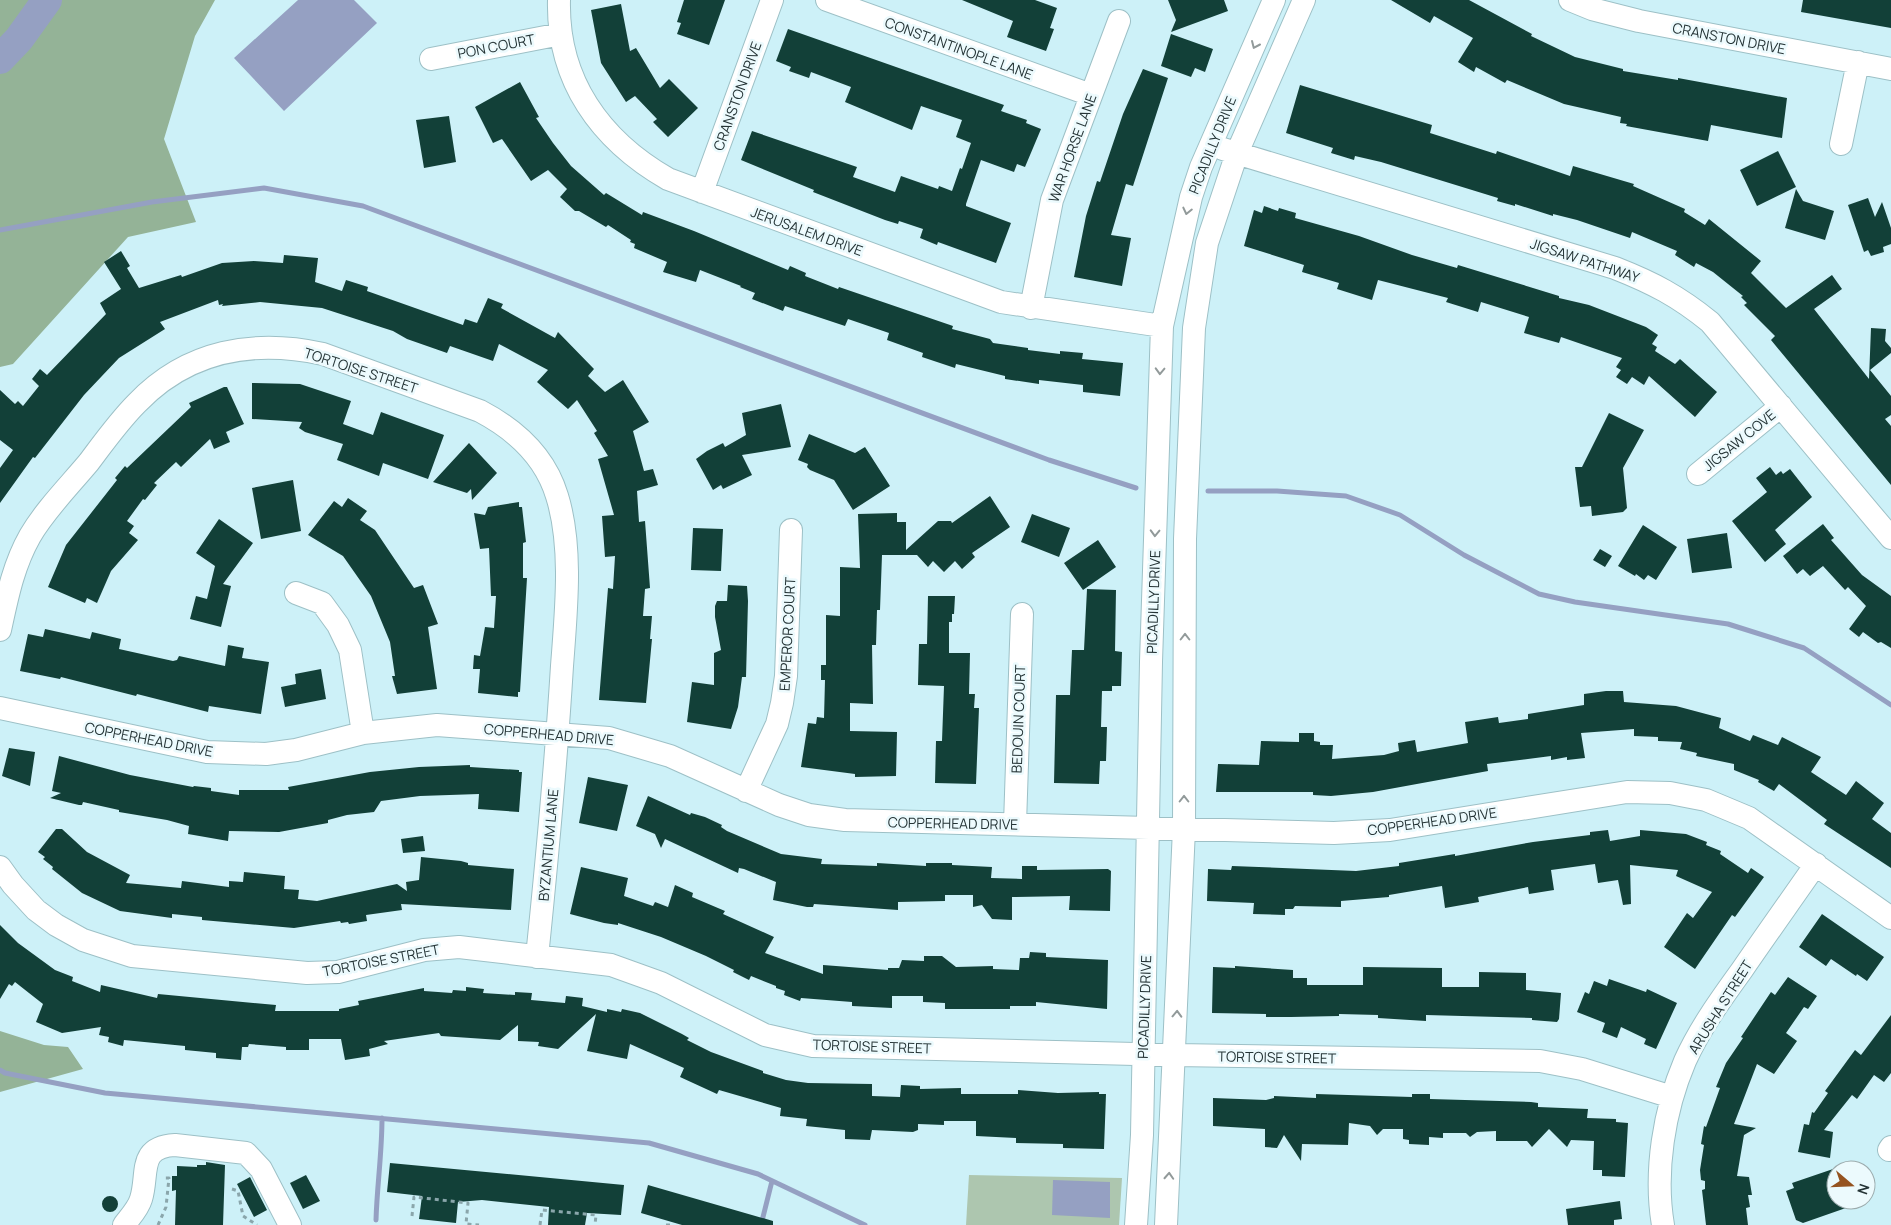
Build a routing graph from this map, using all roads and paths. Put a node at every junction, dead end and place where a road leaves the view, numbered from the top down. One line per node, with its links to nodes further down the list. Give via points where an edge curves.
1 (559, 0): 8 (street, JERUSALEM DRIVE)
2 (772, 0): 16 (street, CRANSTON DRIVE)
3 (826, 0): 12 (street, CONSTANTINOPLE LANE)
4 (1274, 0): 14 (street, PICADILLY DRIVE, one-way to 14)
5 (1304, 0): 15 (street, PICADILLY DRIVE)
6 (1570, 0): 10 (street, CRANSTON DRIVE, via 1639,21)
7 (1119, 21): 12 (street, WAR HORSE LANE)
8 (561, 34): 9 (street, PON COURT); 16 (street, JERUSALEM DRIVE, via 575,82 604,129 643,164)
9 (431, 59)
10 (1858, 62): 11 (street, CRANSTON DRIVE); 13 (street)
11 (1891, 69)
12 (1091, 95): 17 (street, WAR HORSE LANE, via 1052,200)
13 (1840, 144)
14 (1210, 146): 15 (street, JIGSAW PATHWAY); 18 (street, PICADILLY DRIVE, one-way to 18, via 1190,197)
15 (1237, 153): 19 (street, JIGSAW PATHWAY, via 1653,282 1710,322); 32 (street, PICADILLY DRIVE, one-way to 15, via 1185,539 1194,328 1207,243)
16 (702, 192): 17 (street, JERUSALEM DRIVE, via 982,296)
17 (1031, 308): 18 (street, JERUSALEM DRIVE)
18 (1162, 326): 31 (street, PICADILLY DRIVE, one-way to 31)
19 (1781, 406): 20 (street, JIGSAW COVE); 22 (street, JIGSAW PATHWAY)
20 (1698, 474)
21 (792, 530): 29 (street, EMPEROR COURT, via 782,703 777,724)
22 (1891, 538)
23 (296, 593): 27 (street, via 322,603 350,650)
24 (1022, 614): 30 (street, BEDOUIN COURT)
25 (0, 630): 28 (street, TORTOISE STREET, via 14,570 30,536 137,402 176,372 216,355 268,347 296,348 323,354 480,411 502,423 538,456 557,495 565,546 566,599)
26 (0, 708): 27 (street, COPPERHEAD DRIVE, via 207,752 234,754 296,750)
27 (363, 733): 28 (street, COPPERHEAD DRIVE, via 437,725)
28 (558, 734): 29 (street, COPPERHEAD DRIVE, via 609,738 639,746 670,756); 36 (street, BYZANTIUM LANE)
29 (746, 791): 30 (street, COPPERHEAD DRIVE, via 809,815 845,820)
30 (1015, 824): 31 (street, COPPERHEAD DRIVE)
31 (1149, 827): 32 (street, COPPERHEAD DRIVE); 37 (street, PICADILLY DRIVE)
32 (1184, 829): 33 (street, COPPERHEAD DRIVE, via 1334,833 1390,830 1593,796 1627,792 1670,793 1706,800 1749,818); 38 (street, PICADILLY DRIVE, one-way to 32)
33 (1816, 864): 35 (street, COPPERHEAD DRIVE); 39 (street, ARUSHA STREET, via 1710,1016 1685,1061)
34 (0, 867): 36 (street, TORTOISE STREET, via 36,910 56,925 83,940 132,956 307,973 338,972 424,950 460,947)
35 (1891, 918)
36 (537, 957): 37 (street, TORTOISE STREET, via 611,966 661,983 765,1035 813,1046)
37 (1142, 1053): 38 (street, TORTOISE STREET); 52 (street, PICADILLY DRIVE, via 1142,1135)
38 (1175, 1055): 39 (street, TORTOISE STREET, via 1540,1061 1582,1069); 53 (street, PICADILLY DRIVE, one-way to 38)
39 (1672, 1097): 54 (street, ARUSHA STREET, via 1660,1181)
40 (155, 1177): 44 (path, via 169,1178 166,1207)
41 (232, 1189): 45 (path, via 238,1191 243,1216)
42 (412, 1216): 47 (path, via 414,1197 468,1203 466,1224)
43 (124, 1225): 46 (street, via 140,1203 149,1157 165,1145 246,1153 261,1169)
44 (158, 1225)
45 (257, 1225)
46 (290, 1225)
47 (479, 1225)
48 (540, 1225): 49 (path, via 542,1210 596,1215)
49 (595, 1225)
50 (666, 1225): 51 (path)
51 (672, 1225)
52 (1136, 1225)
53 (1166, 1225)
54 (1663, 1225)

